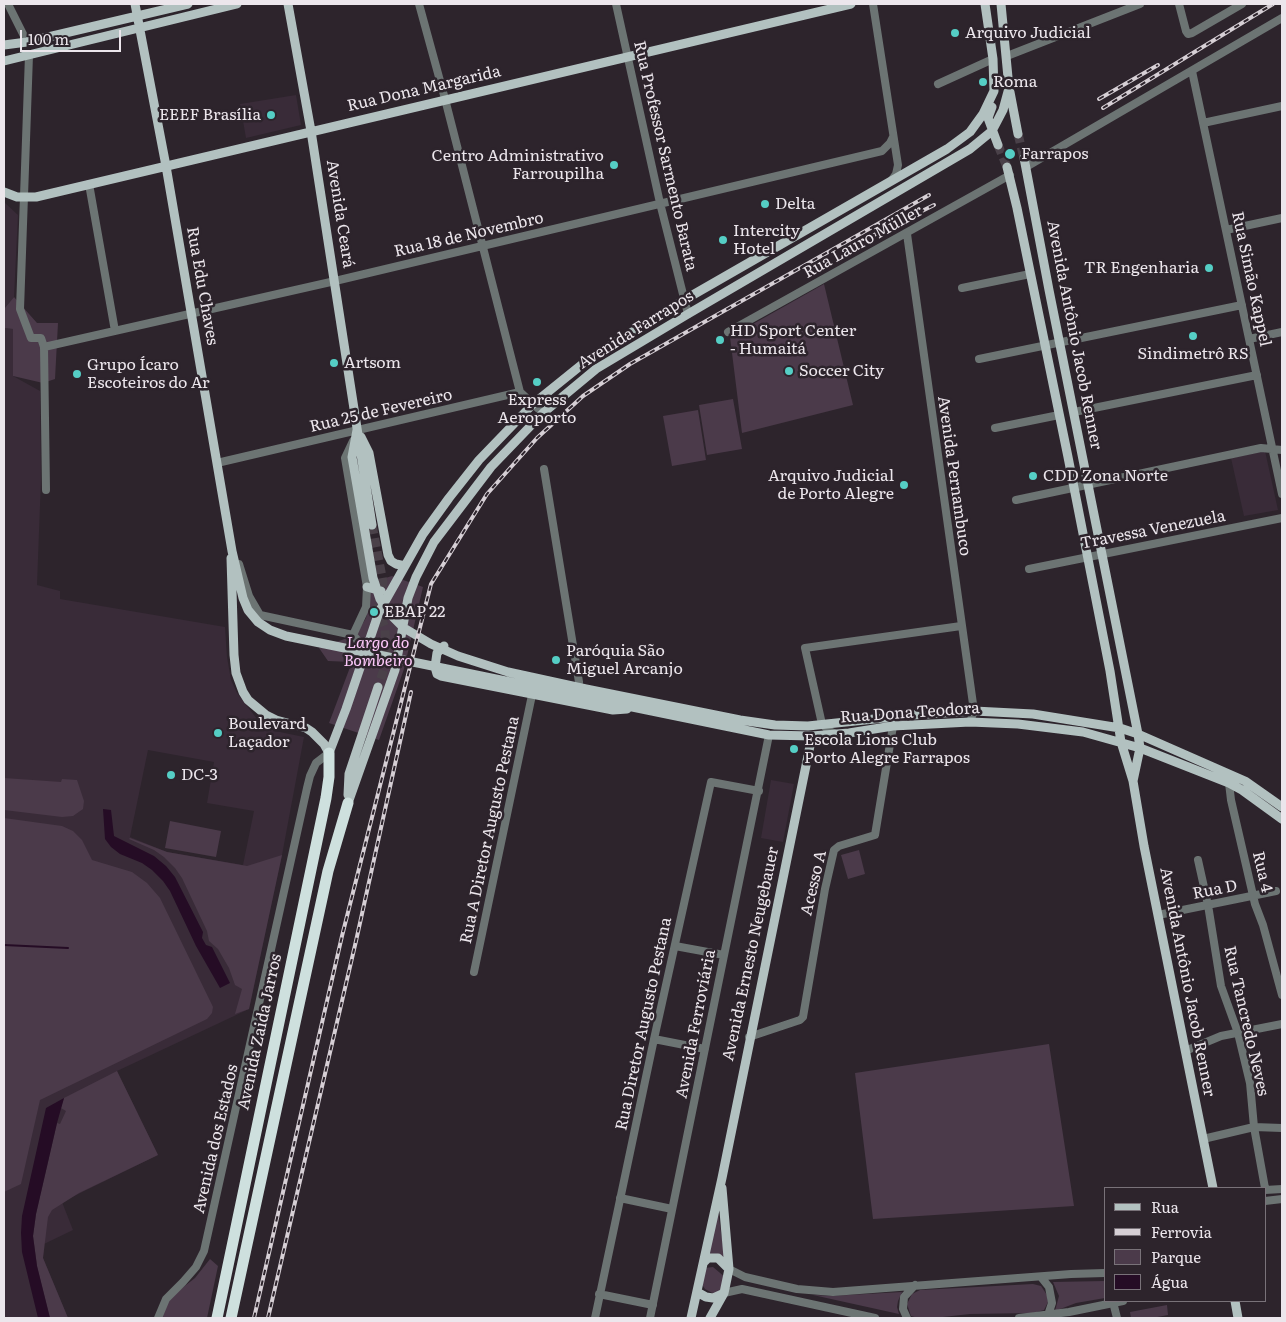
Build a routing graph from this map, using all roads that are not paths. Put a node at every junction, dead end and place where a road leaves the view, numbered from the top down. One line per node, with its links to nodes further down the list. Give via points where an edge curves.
1 (8, 4): 18 (street)
2 (135, 4): 15 (main road, Rua Edu Chaves)
3 (188, 4): 15 (main road)
4 (237, 4): 17 (main road)
5 (288, 4): 32 (main road, Avenida Ceará)
6 (418, 4): 29 (street)
7 (616, 4): 21 (street, Rua Professor Sarmento Barata)
8 (851, 4): 21 (main road, Rua Dona Margarida)
9 (873, 4): 35 (street)
10 (985, 4): 23 (main road, Avenida Farrapos)
11 (1001, 4): 22 (main road, Avenida Farrapos)
12 (1140, 4): 22 (street)
13 (1179, 4): 14 (street, via 1186,31 1192,33)
14 (1242, 4)
15 (137, 16): 17 (main road, Rua Edu Chaves); 18 (main road)
16 (1282, 18): 25 (street)
17 (139, 27): 20 (main road); 38 (main road, Rua Edu Chaves)
18 (27, 42): 19 (main road)
19 (4, 45)
20 (29, 55): 24 (main road); 43 (street)
21 (627, 56): 29 (main road, Rua Dona Margarida); 44 (street, Rua Professor Sarmento Barata)
22 (1007, 56): 27 (main road, Avenida Farrapos)
23 (993, 59): 26 (street); 28 (main road, Avenida Farrapos)
24 (4, 61)
25 (1192, 71): 31 (street, Rua Simão Kappel); 37 (street)
26 (938, 84)
27 (1009, 88): 33 (main road, Avenida Farrapos, via 1003,110); 34 (main road)
28 (992, 96): 33 (main road, via 988,118); 40 (main road, Avenida Farrapos, via 980,119 962,140)
29 (445, 99): 32 (main road, Rua Dona Margarida); 50 (street)
30 (1282, 106): 31 (street)
31 (1203, 123): 48 (street, Rua Simão Kappel)
32 (311, 131): 38 (main road, Rua Dona Margarida); 52 (main road, Avenida Ceará)
33 (992, 131): 36 (main road, Avenida Farrapos); 36 (main road, via 998,145 984,144)
34 (1018, 134)
35 (893, 137): 40 (street, via 898,166); 44 (street, Rua 18 de Novembro, via 882,151)
36 (970, 149): 59 (main road, Avenida Farrapos)
37 (1025, 162): 45 (main road, Avenida Antônio Jacob Renner)
38 (166, 166): 41 (main road, Rua Dona Margarida); 58 (main road, Rua Edu Chaves)
39 (1009, 171): 46 (main road, Avenida Antônio Jacob Renner); 49 (street, Rua Lauro Müller)
40 (890, 182): 56 (main road, Avenida Farrapos)
41 (89, 184): 43 (main road, Rua Dona Margarida); 62 (street)
42 (4, 192): 43 (main road, Rua Dona Margarida)
43 (25, 198): 68 (street, via 20,310 31,338 41,338)
44 (660, 204): 50 (street, Rua 18 de Novembro); 56 (street, Rua Professor Sarmento Barata)
45 (1033, 205): 46 (main road); 54 (main road, Avenida Antônio Jacob Renner)
46 (1017, 208): 51 (main road, Avenida Antônio Jacob Renner)
47 (1282, 218): 48 (street)
48 (1226, 230): 57 (street, Rua Simão Kappel)
49 (907, 234): 63 (street, Rua Lauro Müller); 99 (street, Avenida Pernambuco)
50 (483, 246): 52 (street, Rua 18 de Novembro); 71 (street)
51 (1030, 274): 53 (street); 55 (main road, Avenida Antônio Jacob Renner)
52 (335, 281): 58 (street, Rua 18 de Novembro); 77 (main road, Avenida Ceará)
53 (962, 288)
54 (1049, 290): 55 (main road, via 1042,296); 60 (main road, Avenida Antônio Jacob Renner)
55 (1034, 292): 61 (main road, Avenida Antônio Jacob Renner)
56 (684, 300): 59 (street, Rua Professor Sarmento Barata); 72 (main road, Avenida Farrapos, via 590,358)
57 (1242, 305): 65 (street, Rua Simão Kappel); 66 (street)
58 (192, 314): 62 (street, Rua 18 de Novembro); 82 (main road, Rua Edu Chaves)
59 (688, 314): 74 (main road, Avenida Farrapos, via 596,369)
60 (1054, 318): 61 (main road, via 1047,316); 66 (main road, Avenida Antônio Jacob Renner)
61 (1040, 321): 67 (main road, Avenida Antônio Jacob Renner)
62 (114, 331): 68 (street, Rua 18 de Novembro)
63 (728, 332)
64 (1282, 332): 65 (street)
65 (1249, 339): 70 (street, Rua Simão Kappel)
66 (1059, 342): 67 (street); 73 (main road, Avenida Antônio Jacob Renner)
67 (1045, 346): 69 (street); 75 (main road, Avenida Antônio Jacob Renner)
68 (44, 347): 86 (street)
69 (979, 359)
70 (1257, 375): 73 (street); 78 (street, Rua Simão Kappel)
71 (520, 392): 72 (street); 77 (street, Rua 25 de Fevereiro)
72 (533, 404): 74 (street); 94 (main road, Avenida Farrapos, via 479,460 423,534)
73 (1074, 412): 80 (main road, Avenida Antônio Jacob Renner)
74 (544, 413): 131 (main road, Avenida Farrapos, via 491,467 460,506 434,542 416,577 408,598 395,670)
75 (1059, 415): 76 (street); 81 (main road, Avenida Antônio Jacob Renner)
76 (995, 428)
77 (357, 430): 82 (street, Rua 25 de Fevereiro); 90 (main road, Avenida Ceará); 94 (main road, Avenida Ceará, via 369,453 388,555 391,561); 96 (street, via 345,458); 107 (main road, via 352,457 373,578 380,599 390,614 404,628 458,656)
78 (1273, 449): 79 (street); 84 (street, via 1261,448); 87 (street, Rua Simão Kappel)
79 (1282, 450)
80 (1082, 454): 81 (main road); 84 (main road, Avenida Antônio Jacob Renner)
81 (1068, 457): 85 (main road, Avenida Antônio Jacob Renner)
82 (217, 464): 91 (main road, Rua Edu Chaves)
83 (544, 470): 105 (street)
84 (1088, 485): 85 (street); 92 (main road, Avenida Antônio Jacob Renner)
85 (1074, 488): 88 (street); 93 (main road, Avenida Antônio Jacob Renner)
86 (46, 490)
87 (1282, 494)
88 (1016, 500)
89 (1282, 518): 92 (street, Travessa Venezuela)
90 (372, 525)
91 (233, 553): 101 (street, Rua Edu Chaves, via 260,615); 107 (main road, via 248,610 270,630 286,636); 127 (main road, via 230,562 234,655 236,674 243,692 266,715 312,732)
92 (1102, 554): 93 (street, Travessa Venezuela); 98 (main road, Avenida Antônio Jacob Renner)
93 (1087, 557): 95 (street, Travessa Venezuela); 100 (main road, Avenida Antônio Jacob Renner)
94 (405, 566): 97 (main road, Avenida Farrapos)
95 (1029, 569)
96 (367, 587): 97 (main road, via 378,591); 101 (street, via 366,607)
97 (391, 590): 102 (main road, Avenida Farrapos, via 379,612)
98 (1116, 625): 100 (main road); 103 (main road, Avenida Antônio Jacob Renner)
99 (961, 626): 112 (street, Avenida Pernambuco); 115 (street, via 805,648)
100 (1101, 628): 104 (main road, Avenida Antônio Jacob Renner)
101 (353, 635): 102 (street, via 360,643)
102 (362, 663): 127 (main road, Avenida Farrapos)
103 (1125, 667): 104 (main road); 122 (main road, Avenida Antônio Jacob Renner)
104 (1110, 671): 110 (main road, Avenida Antônio Jacob Renner)
105 (579, 682): 108 (main road, via 505,666 445,646 437,653 435,667 441,676); 109 (main road)
106 (378, 687): 131 (main road, via 349,774)
107 (585, 693): 109 (main road, Rua Dona Teodora); 111 (main road, Rua Dona Teodora)
108 (532, 694): 111 (main road, via 613,710); 141 (street, Rua A Diretor Augusto Pestana)
109 (616, 695): 117 (main road, Rua Dona Teodora, via 740,720)
110 (1116, 707): 116 (main road, via 1112,715); 120 (main road, Avenida Antônio Jacob Renner)
111 (640, 709): 123 (main road, Rua Dona Teodora)
112 (974, 711): 113 (main road, Rua Dona Teodora); 114 (street, Avenida Pernambuco); 115 (main road, Rua Dona Teodora)
113 (1061, 718): 116 (main road, Rua Dona Teodora); 119 (main road)
114 (970, 722): 118 (main road, Rua Dona Teodora); 119 (main road, Rua Dona Teodora)
115 (822, 724): 117 (main road, Rua Dona Teodora); 121 (street)
116 (1100, 724): 120 (main road, Rua Dona Teodora)
117 (808, 726): 124 (main road)
118 (892, 726): 121 (main road, Rua Dona Teodora); 145 (street, Acesso A, via 875,835 834,850 803,1017)
119 (1059, 728): 125 (main road, Rua Dona Teodora)
120 (1120, 728): 122 (main road, Rua Dona Teodora); 125 (main road, Avenida Antônio Jacob Renner)
121 (836, 734): 124 (main road, Rua Dona Teodora)
122 (1138, 734): 126 (main road, Avenida Antônio Jacob Renner); 132 (main road, Rua Dona Teodora, via 1245,781)
123 (769, 735): 124 (main road, Rua Dona Teodora); 130 (street, Avenida Ferroviária)
124 (812, 736): 145 (main road, Avenida Ernesto Neugebauer)
125 (1121, 742): 126 (main road, Rua Dona Teodora); 128 (main road, Avenida Antônio Jacob Renner)
126 (1140, 748): 128 (main road, Avenida Antônio Jacob Renner); 129 (main road, Rua Dona Teodora)
127 (328, 753): 173 (street, Avenida dos Estados, via 316,763 307,788 204,1251 196,1267 166,1299); 174 (highway, Avenida Zaida Jarros, via 326,798)
128 (1133, 781): 138 (main road, Avenida Antônio Jacob Renner)
129 (1229, 783): 133 (main road, Rua Dona Teodora); 136 (street, Rua 4)
130 (758, 791): 139 (street, Rua Diretor Augusto Pestana, via 711,782); 140 (street, Avenida Ferroviária)
131 (348, 803): 175 (highway, Avenida Zaida Jarros, via 328,871)
132 (1282, 807)
133 (1282, 819)
134 (1198, 860): 137 (street, Rua Tancredo Neves)
135 (1276, 891): 136 (street, Rua D)
136 (1254, 896): 137 (street, Rua D); 142 (street, Rua 4)
137 (1208, 905): 138 (street, Rua D); 144 (street, Rua Tancredo Neves, via 1221,986)
138 (1158, 915): 148 (main road, Avenida Antônio Jacob Renner)
139 (674, 946): 140 (street); 146 (street, Rua Diretor Augusto Pestana)
140 (724, 956): 147 (street, Avenida Ferroviária)
141 (474, 972)
142 (1282, 995)
143 (1282, 1024): 144 (street)
144 (1238, 1033): 148 (street, via 1221,1036); 149 (street, Rua Tancredo Neves, via 1250,1083)
145 (749, 1037): 152 (main road, Avenida Ernesto Neugebauer)
146 (654, 1039): 147 (street); 157 (street, Rua Diretor Augusto Pestana)
147 (705, 1049): 160 (street, Avenida Ferroviária)
148 (1185, 1051): 151 (main road, Avenida Antônio Jacob Renner)
149 (1254, 1127): 150 (street); 151 (street); 154 (street, Rua Tancredo Neves)
150 (1282, 1128)
151 (1203, 1139): 153 (main road, Avenida Antônio Jacob Renner)
152 (722, 1178): 161 (main road, Avenida Ernesto Neugebauer); 162 (main road, Avenida Ernesto Neugebauer)
153 (1213, 1187)
154 (1265, 1187)
155 (1266, 1189): 156 (street)
156 (1282, 1189)
157 (620, 1198): 160 (street); 168 (street, Rua Diretor Augusto Pestana)
158 (1282, 1199): 159 (street)
159 (1266, 1201)
160 (672, 1209): 171 (street, Avenida Ferroviária)
161 (704, 1262): 162 (main road, via 708,1258 718,1258); 166 (main road, Avenida Ernesto Neugebauer)
162 (729, 1269): 165 (street, via 745,1277 797,1289 834,1292); 167 (main road, Avenida Ernesto Neugebauer)
163 (1104, 1273): 164 (street)
164 (1041, 1277): 165 (street); 172 (street, via 1049,1287 1052,1303)
165 (914, 1285): 181 (street, via 904,1297 902,1309)
166 (696, 1292): 167 (main road, via 713,1298); 178 (main road, Avenida Ernesto Neugebauer)
167 (724, 1293): 179 (main road, Avenida Ernesto Neugebauer); 180 (street, via 742,1289)
168 (599, 1294): 171 (street); 176 (street, Rua Diretor Augusto Pestana)
169 (1113, 1302): 172 (street); 183 (street)
170 (1235, 1302): 184 (main road)
171 (652, 1305): 177 (street, Avenida Ferroviária)
172 (1047, 1317): 182 (street)
173 (158, 1318)
174 (217, 1318)
175 (231, 1318)
176 (595, 1318)
177 (650, 1318)
178 (691, 1318)
179 (710, 1318)
180 (875, 1318)
181 (908, 1318)
182 (1019, 1318)
183 (1117, 1318)
184 (1238, 1318)

